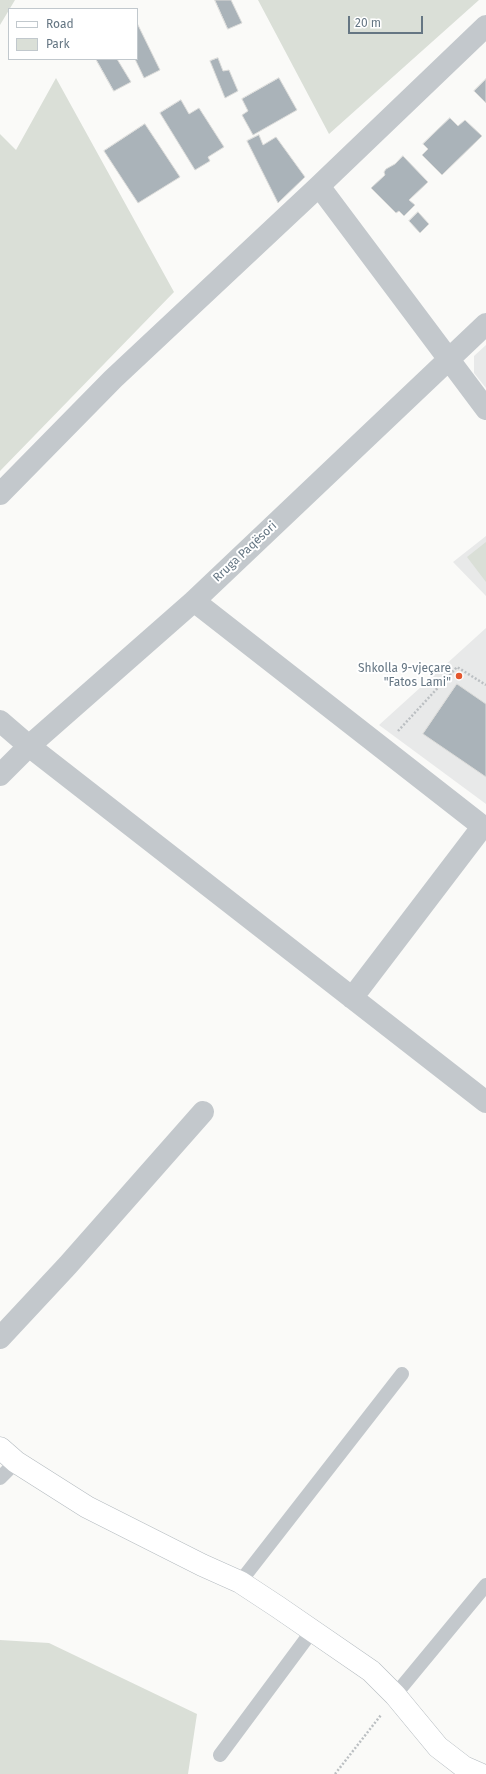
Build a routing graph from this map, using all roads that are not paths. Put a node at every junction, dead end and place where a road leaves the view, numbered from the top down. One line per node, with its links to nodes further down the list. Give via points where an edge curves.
1 (486, 26): 2 (street)
2 (320, 186): 4 (street); 6 (street, via 113,379)
3 (486, 324): 4 (street, Rruga Paqësori)
4 (449, 359): 5 (street); 7 (street, Rruga Paqësori)
5 (486, 409)
6 (0, 494)
7 (194, 601): 9 (street, Rruga Paqësori); 11 (street)
8 (0, 721): 9 (street)
9 (29, 746): 10 (street, Rruga Paqësori); 12 (street)
10 (0, 774)
11 (484, 828): 12 (street)
12 (352, 998): 13 (street)
13 (486, 1102)
14 (203, 1112): 15 (street)
15 (0, 1338)
16 (402, 1374): 20 (lane)
17 (0, 1448): 18 (street)
18 (16, 1462): 19 (lane); 20 (street, via 87,1507)
19 (0, 1478)
20 (240, 1582): 22 (street)
21 (486, 1585): 23 (lane)
22 (312, 1631): 23 (street, via 371,1671); 24 (lane)
23 (396, 1695): 25 (street, via 438,1747 464,1767)
24 (220, 1755)
25 (480, 1774)

